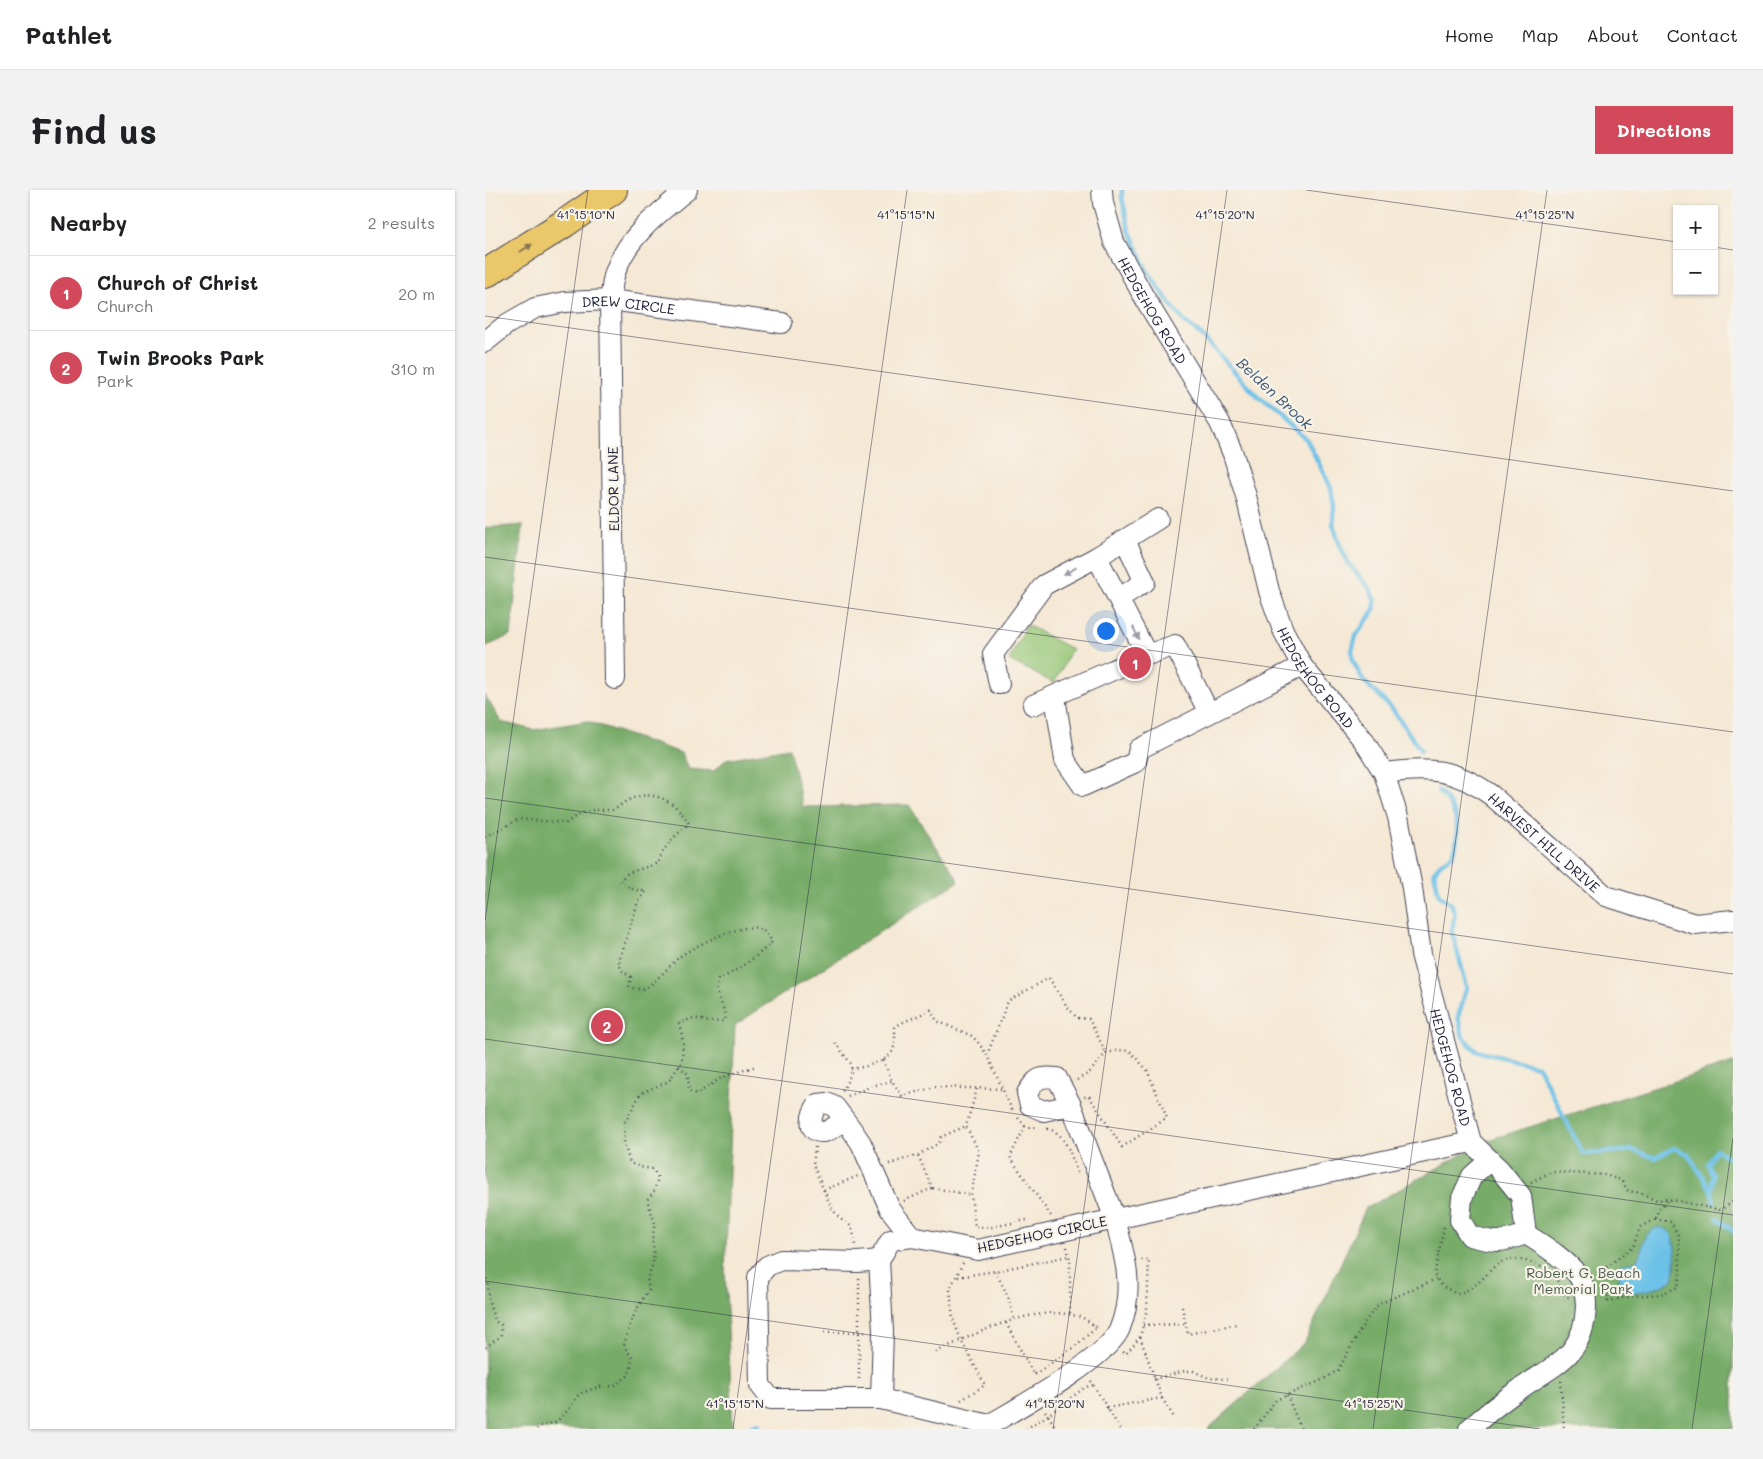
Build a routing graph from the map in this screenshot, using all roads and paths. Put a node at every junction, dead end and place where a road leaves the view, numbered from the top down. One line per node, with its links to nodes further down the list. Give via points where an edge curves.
1 (613, 190): 4 (highway, one-way to 1)
2 (687, 190): 5 (street, ELDOR LANE, via 659,212 631,242 615,270)
3 (1103, 190): 13 (street, HEDGEHOG ROAD, via 1103,203 1114,242 1220,423 1233,454 1269,591 1283,630)
4 (485, 274)
5 (611, 300): 6 (street, DREW CIRCLE); 7 (street, DREW CIRCLE, via 565,302 535,308 507,324); 14 (street, ELDOR LANE)
6 (782, 323)
7 (485, 342)
8 (1158, 519): 9 (street)
9 (1125, 540): 10 (street); 11 (street, via 1145,582)
10 (1097, 557): 11 (street); 15 (street, one-way to 15, via 1044,585 993,654)
11 (1119, 598): 12 (street, one-way to 12)
12 (1147, 655): 16 (street); 18 (street, via 1175,645)
13 (1302, 666): 18 (street); 19 (street, HEDGEHOG ROAD, via 1364,741)
14 (615, 679)
15 (999, 684)
16 (1055, 697): 17 (street); 18 (street, via 1065,760 1083,786 1136,762 1139,749)
17 (1033, 705)
18 (1209, 713)
19 (1384, 773): 21 (street, HARVEST HILL DRIVE, via 1439,771 1475,783 1606,896 1695,924); 36 (street, HEDGEHOG ROAD, via 1398,817 1421,954)
20 (485, 837): 26 (path, via 519,819 566,823 590,809 615,810 624,802 649,794 664,798 684,814 689,824 663,850 658,863 628,873 620,880 625,886 646,891 638,902 619,961 621,970 631,977 629,987 637,990 649,987 694,946 742,927 763,930 772,942 737,970 718,980 717,992 724,1022 694,1018 679,1024 683,1047)
21 (1733, 920)
22 (835, 1043): 28 (path, via 852,1065)
23 (1106, 1053): 24 (path, via 1089,1019 1077,1018 1049,978 1008,1000); 32 (path); 32 (path, via 1130,1051 1147,1070 1167,1118 1122,1147 1089,1096)
24 (987, 1055): 25 (path, via 972,1036 937,1021 931,1010 895,1027 893,1051); 31 (path)
25 (883, 1060): 28 (path); 29 (path)
26 (679, 1066): 27 (path, via 687,1074 689,1091 697,1094 721,1078); 87 (path, via 669,1081 641,1093 625,1122 624,1144 630,1163 653,1169 658,1178 647,1200 655,1223 651,1240 653,1264 647,1279 649,1290 628,1328 624,1346 632,1358 628,1376 614,1386 598,1387 579,1394 556,1422)
27 (756, 1066)
28 (851, 1069): 33 (path)
29 (892, 1081): 30 (path, via 902,1096 935,1087); 33 (path)
30 (977, 1089): 31 (path); 34 (path)
31 (1003, 1089): 35 (path, via 1014,1113)
32 (1068, 1093): 48 (street, HEDGEHOG CIRCLE)
33 (839, 1108): 39 (street)
34 (965, 1126): 37 (path, via 941,1137 939,1143); 44 (path, via 979,1152)
35 (1025, 1126): 40 (path, via 1053,1129 1062,1137); 51 (path, via 1010,1157)
36 (1471, 1142): 38 (street, HEDGEHOG ROAD); 48 (street, HEDGEHOG CIRCLE)
37 (918, 1156): 39 (path); 41 (path)
38 (1495, 1165): 43 (street); 52 (street, via 1472,1176 1462,1198 1460,1220 1470,1236 1490,1242 1508,1241)
39 (873, 1170): 42 (path); 47 (street)
40 (1081, 1181)
41 (932, 1188): 44 (path); 47 (path)
42 (824, 1190)
43 (1517, 1191): 45 (path, via 1551,1172 1605,1175 1621,1180 1628,1191 1657,1200); 52 (street, via 1521,1196)
44 (971, 1195): 50 (path, via 975,1227)
45 (1669, 1199): 46 (path, via 1720,1210); 49 (path)
46 (1733, 1202)
47 (889, 1208): 53 (street)
48 (1115, 1219): 51 (street, HEDGEHOG CIRCLE); 72 (street, HEDGEHOG CIRCLE, via 1127,1264 1128,1298 1120,1330)
49 (1655, 1219): 49 (path, via 1640,1227 1633,1247 1605,1268 1608,1301 1661,1294 1678,1286 1679,1238 1671,1222)
50 (1031, 1220)
51 (1057, 1223): 54 (street, HEDGEHOG CIRCLE, via 978,1250); 55 (path)
52 (1526, 1234): 76 (street, via 1562,1259 1579,1276 1586,1298 1582,1335)
53 (912, 1238): 54 (street, HEDGEHOG CIRCLE); 56 (street, HEDGEHOG CIRCLE, via 891,1240)
54 (966, 1248): 59 (path)
55 (1069, 1256): 57 (path); 62 (path)
56 (879, 1260): 69 (street); 82 (street, HEDGEHOG CIRCLE, via 781,1260 767,1266 758,1277 760,1385 771,1399)
57 (995, 1271): 59 (path); 63 (path, via 1008,1296)
58 (485, 1274): 74 (path, via 489,1303 495,1322 501,1325 501,1336)
59 (957, 1277): 73 (path, via 951,1289 953,1319)
60 (1436, 1279): 80 (path, via 1379,1304 1366,1320 1338,1370)
61 (1183, 1307): 65 (path)
62 (1070, 1316): 63 (path, via 1057,1313); 68 (path, via 1084,1319)
63 (1014, 1320): 64 (path)
64 (1006, 1323): 68 (path, via 1034,1374); 73 (path)
65 (1185, 1324): 66 (path, via 1188,1334); 67 (path)
66 (1237, 1324)
67 (1143, 1326)
68 (1097, 1327): 72 (path)
69 (883, 1331): 70 (path); 82 (street)
70 (824, 1332)
71 (1140, 1337): 77 (path)
72 (1114, 1338): 86 (street, HEDGEHOG CIRCLE, via 1105,1349 1066,1378)
73 (961, 1340): 75 (path); 84 (path, via 985,1385)
74 (485, 1348)
75 (936, 1352)
76 (1558, 1365): 91 (street, via 1520,1389); 92 (path)
77 (1154, 1379): 78 (path, via 1185,1371); 81 (path)
78 (1227, 1379)
79 (1093, 1385): 88 (path, via 1048,1415)
80 (1287, 1395): 89 (path, via 1276,1400); 90 (path)
81 (1161, 1398): 83 (path); 85 (path)
82 (881, 1399): 84 (street, HEDGEHOG CIRCLE)
83 (1107, 1408)
84 (942, 1415): 86 (street, HEDGEHOG CIRCLE)
85 (1175, 1419)
86 (987, 1427)
87 (537, 1429)
88 (1057, 1429)
89 (1254, 1429)
90 (1301, 1429)
91 (1469, 1429)
92 (1564, 1429)

